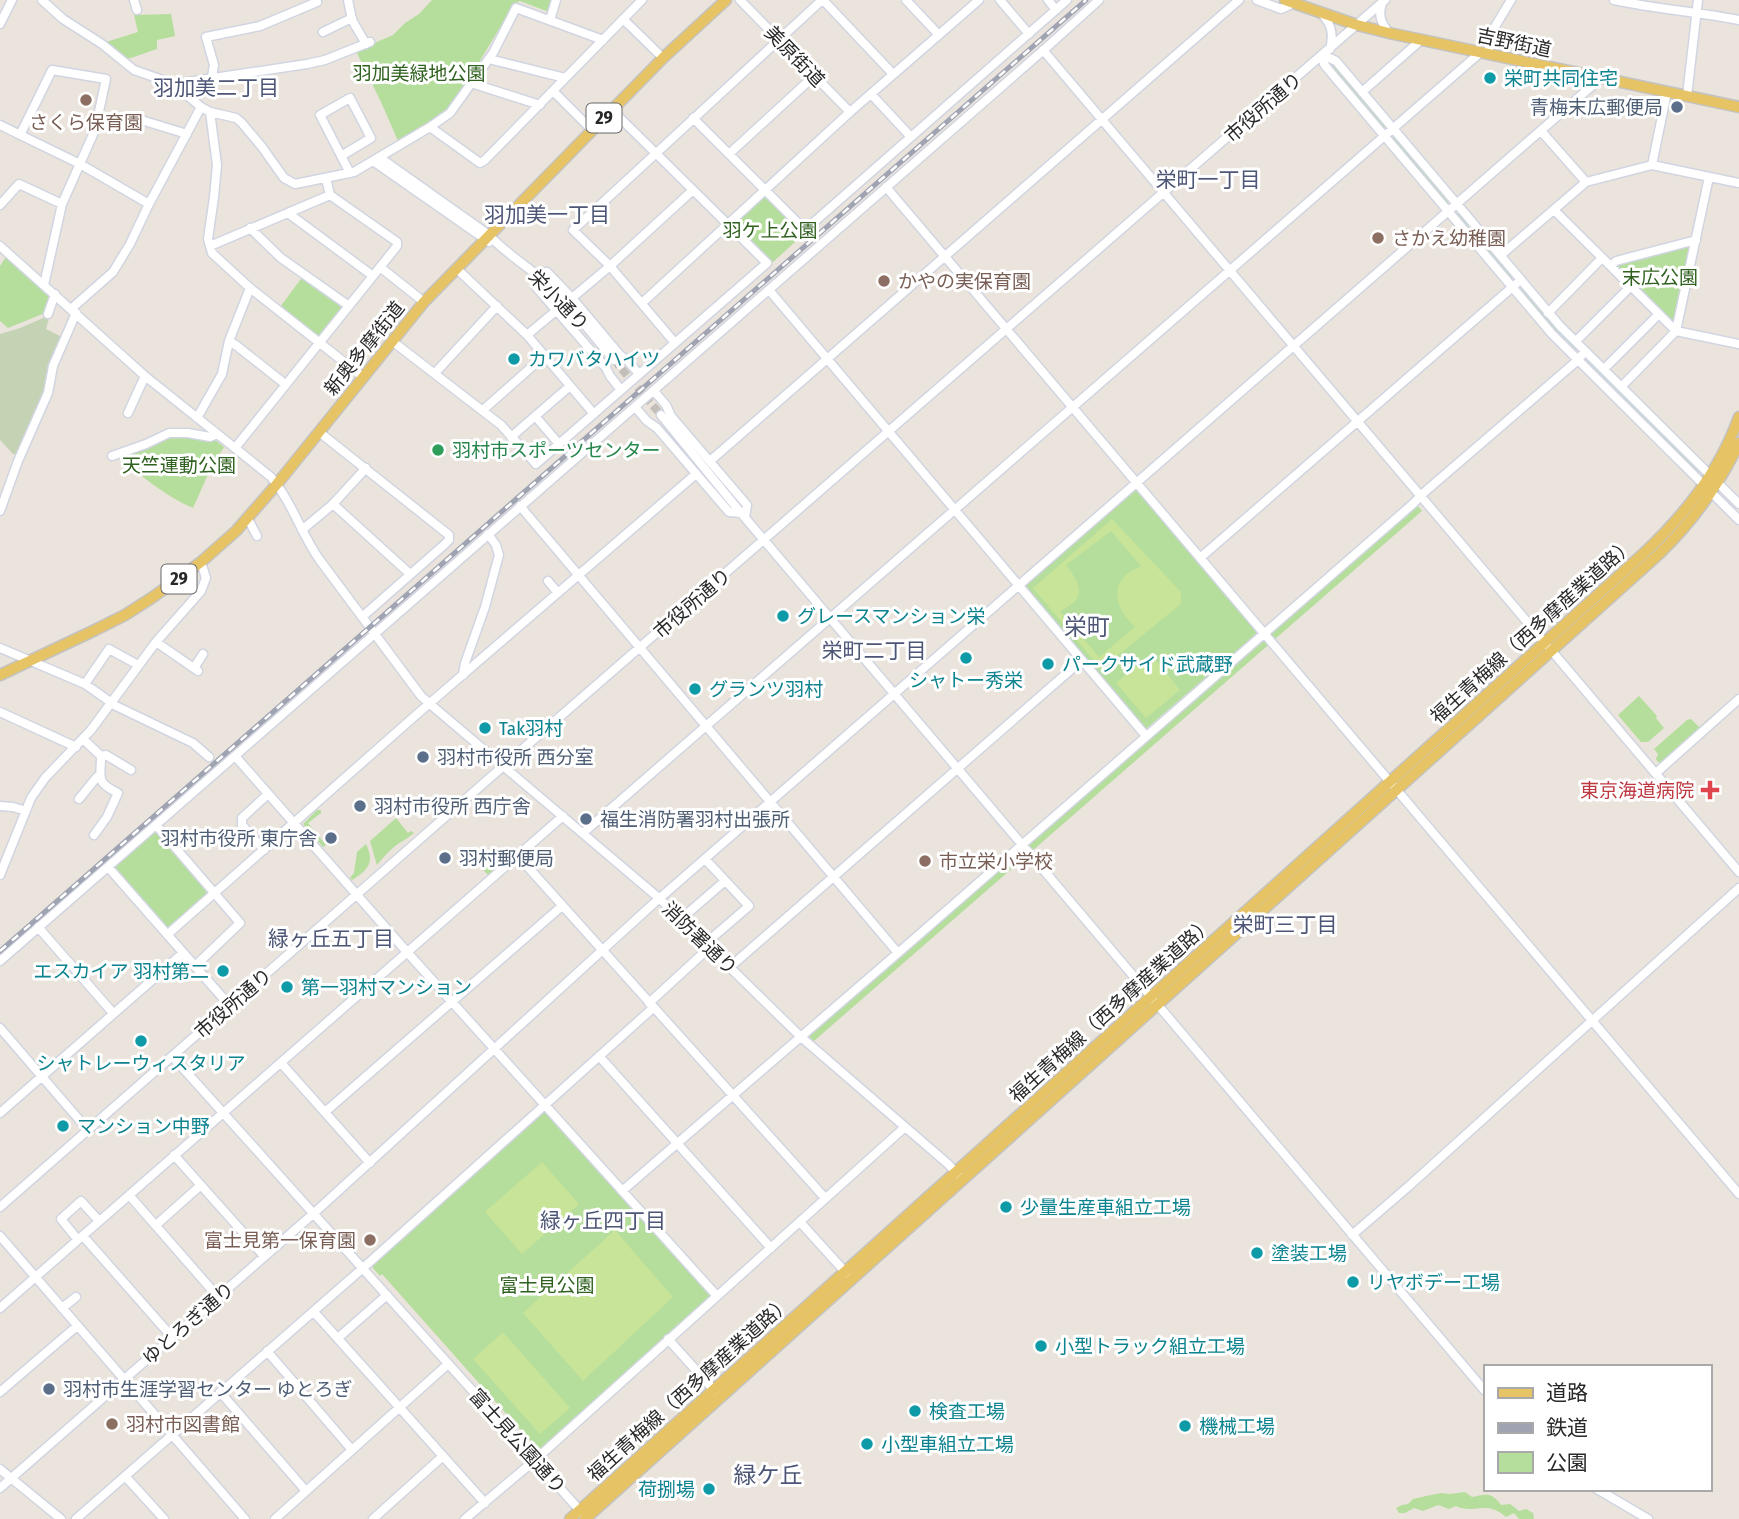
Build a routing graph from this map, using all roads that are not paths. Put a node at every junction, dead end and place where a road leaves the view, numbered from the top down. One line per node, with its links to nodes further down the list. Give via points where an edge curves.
1 (12, 0): 33 (street)
2 (42, 0): 53 (street, via 134,70)
3 (134, 0): 25 (street)
4 (316, 0): 49 (street, via 260,26 206,37 214,65)
5 (348, 0): 29 (street)
6 (556, 0): 31 (street)
7 (726, 0): 45 (main road, 新奥多摩街道 / 29)
8 (740, 0): 39 (street, 美原街道)
9 (822, 0): 39 (street); 47 (street)
10 (906, 0): 38 (street)
11 (979, 0): 38 (street)
12 (1000, 0): 37 (street)
13 (1048, 0): 26 (street)
14 (1067, 0): 26 (street)
15 (1099, 0): 42 (street)
16 (1239, 0): 65 (street)
17 (1256, 0): 22 (street, via 1281,9)
18 (1511, 0): 44 (street)
19 (1614, 0): 24 (street)
20 (1698, 0): 27 (street)
21 (639, 1): 30 (street)
22 (1290, 1): 28 (main road, 吉野街道)
23 (1383, 1): 34 (street, 市役所通り); 36 (street, via 1380,18)
24 (1635, 2): 27 (street)
25 (137, 10)
26 (1056, 10): 37 (street)
27 (1697, 12): 32 (street); 58 (street)
28 (1321, 13): 34 (main road, 吉野街道); 43 (street, via 1332,31)
29 (352, 18): 35 (street); 49 (street, via 368,43 307,64)
30 (624, 19): 40 (street); 45 (street)
31 (550, 20): 40 (street); 46 (street, via 516,8)
32 (1739, 20)
33 (0, 24)
34 (1357, 25): 36 (main road, 吉野街道); 43 (street, 市役所通り)
35 (323, 32)
36 (1389, 33): 41 (main road, 吉野街道)
37 (1029, 34): 75 (street)
38 (939, 35): 47 (street)
39 (779, 39): 48 (street, 美原街道); 64 (street)
40 (603, 40): 50 (street)
41 (1421, 40): 44 (main road, 吉野街道); 56 (street)
42 (1043, 50): 65 (street); 87 (street)
43 (1326, 52): 56 (street); 74 (street, via 1324,64); 90 (street, 市役所通り)
44 (1484, 53): 51 (main road, 吉野街道); 69 (street)
45 (663, 58): 62 (main road, 新奥多摩街道 / 29)
46 (489, 59): 50 (street); 52 (street)
47 (893, 74): 57 (street)
48 (814, 76): 63 (street, 美原街道); 77 (street)
49 (212, 77): 53 (street)
50 (565, 78): 54 (street)
51 (1601, 78): 55 (main road, 吉野街道); 71 (street, ゆとろぎ通り)
52 (471, 83): 59 (street); 68 (street, via 450,113)
53 (174, 84): 61 (street)
54 (553, 91): 59 (street); 70 (street)
55 (1667, 92): 58 (main road, 吉野街道); 81 (street)
56 (1362, 93): 69 (street)
57 (871, 94): 63 (street); 75 (street)
58 (1686, 96): 60 (main road, 吉野街道)
59 (540, 105): 68 (street, via 480,163)
60 (1739, 107)
61 (206, 110): 72 (street); 84 (street, via 241,122 284,178 295,184); 104 (street, via 217,164)
62 (612, 110): 70 (main road, 新奥多摩街道 / 29); 76 (street)
63 (850, 112): 89 (street)
64 (693, 118): 76 (street); 77 (street)
65 (1101, 119): 90 (street); 106 (street)
66 (141, 120): 72 (street)
67 (0, 125): 73 (street)
68 (430, 127): 79 (street)
69 (1393, 129): 74 (street); 94 (street)
70 (592, 130): 101 (main road, 新奥多摩街道 / 29)
71 (1541, 131): 85 (street); 94 (street, ゆとろぎ通り)
72 (187, 134): 93 (street)
73 (20, 135): 80 (street); 80 (street, via 52,70 106,79 95,130)
74 (1385, 136): 97 (street); 112 (street)
75 (911, 137): 89 (street, via 805,230)
76 (656, 152): 88 (street); 108 (street, via 573,230)
77 (729, 154): 89 (street)
78 (341, 156): 78 (street, via 320,115 350,98 371,138); 82 (street)
79 (376, 159): 82 (street); 101 (street, 栄小通り)
80 (80, 164): 92 (street); 93 (street)
81 (1653, 165): 83 (street); 85 (street)
82 (350, 173): 84 (street)
83 (1709, 177): 86 (street); 102 (street)
84 (326, 178): 91 (street)
85 (1586, 182): 96 (street)
86 (1739, 183)
87 (886, 187): 106 (street); 120 (street)
88 (692, 190): 99 (street); 108 (street)
89 (765, 190): 99 (street)
90 (1164, 193): 112 (street); 132 (street, 市役所通り)
91 (330, 195): 98 (street); 110 (street, via 397,242)
92 (62, 204): 95 (street, via 19,184); 116 (street)
93 (149, 204): 128 (street, via 113,272)
94 (1457, 204): 97 (street, ゆとろぎ通り); 105 (street)
95 (0, 205)
96 (1554, 210): 105 (street); 107 (street)
97 (1448, 212): 117 (street); 141 (street, ゆとろぎ通り)
98 (288, 213): 100 (street); 114 (street)
99 (727, 225): 124 (street); 139 (street, via 767,263)
100 (250, 228): 104 (street); 125 (street, via 281,258)
101 (487, 238): 111 (main road, 新奥多摩街道 / 29); 113 (street, 栄小通り)
102 (1696, 240): 109 (street); 133 (street)
103 (0, 246): 116 (street)
104 (210, 246): 119 (street)
105 (1501, 255): 115 (street)
106 (944, 257): 132 (street); 144 (street)
107 (1602, 258): 109 (street); 129 (street)
108 (610, 266): 122 (street); 124 (street)
109 (1611, 266): 118 (street)
110 (380, 267): 114 (street); 123 (street)
111 (457, 268): 123 (main road, 新奥多摩街道 / 29); 126 (street)
112 (1230, 271): 141 (street); 158 (street)
113 (535, 273): 122 (street, via 547,272); 127 (street, via 536,287); 145 (street, 栄小通り)
114 (373, 275): 125 (street)
115 (1521, 279): 117 (street); 129 (street)
116 (44, 285): 121 (street)
117 (1512, 287): 146 (street); 166 (street)
118 (1630, 287): 131 (street); 137 (street)
119 (250, 288): 135 (street); 138 (street)
120 (769, 290): 144 (street); 156 (street)
121 (55, 294): 128 (street); 130 (street)
122 (572, 298): 149 (street)
123 (424, 302): 136 (main road, 新奥多摩街道 / 29)
124 (642, 303): 139 (street)
125 (349, 306): 138 (street)
126 (497, 306): 134 (street); 148 (street)
127 (557, 310): 134 (street); 155 (street)
128 (74, 311): 150 (street); 187 (street, via 48,393)
129 (1549, 313): 137 (street)
130 (48, 314)
131 (1658, 314): 133 (street); 147 (street)
132 (1007, 330): 158 (street); 168 (street, 市役所通り)
133 (1676, 331): 140 (street); 154 (street)
134 (527, 335): 143 (street)
135 (229, 341): 152 (street); 165 (street, via 222,374)
136 (392, 341): 148 (street); 151 (main road, 新奥多摩街道 / 29)
137 (1576, 341): 142 (street)
138 (318, 343): 151 (street); 152 (street)
139 (675, 343): 149 (street)
140 (1739, 344)
141 (1294, 346): 166 (street); 179 (street, ゆとろぎ通り)
142 (1586, 351): 146 (street); 147 (street)
143 (545, 355): 153 (street); 159 (street)
144 (827, 359): 168 (street); 175 (street)
145 (614, 360)
146 (1578, 360): 181 (street); 182 (street)
147 (1604, 369): 154 (street)
148 (435, 373): 159 (street)
149 (639, 374): 155 (street)
150 (145, 376): 160 (street); 165 (street)
151 (363, 377): 167 (main road, 新奥多摩街道 / 29)
152 (285, 384): 173 (street)
153 (570, 386): 161 (street); 163 (street)
154 (1621, 387): 178 (street)
155 (621, 390): 161 (street)
156 (654, 391): 157 (street); 175 (street)
157 (635, 407): 177 (street); 185 (street)
158 (1073, 408): 179 (street); 186 (street)
159 (482, 410): 170 (street)
160 (128, 413)
161 (594, 414): 172 (street)
162 (661, 415): 188 (street)
163 (535, 416): 170 (street); 172 (street)
164 (1739, 417): 178 (main road, 福生青梅線（西多摩産業道路）)
165 (197, 418): 169 (street)
166 (1357, 421): 182 (street); 195 (street)
167 (319, 432): 176 (street); 180 (main road, 新奥多摩街道 / 29)
168 (888, 432): 186 (street); 194 (street, 市役所通り)
169 (217, 434): 173 (street); 174 (street, via 169,433)
170 (511, 437): 172 (street, via 536,464)
171 (1739, 443): 178 (main road, 福生青梅線（西多摩産業道路）)
172 (559, 444)
173 (234, 448): 180 (street)
174 (111, 456)
175 (710, 461): 188 (street, via 747,505)
176 (366, 468): 184 (street); 197 (street, via 449,535 446,544)
177 (696, 474): 188 (street, via 729,512); 198 (street)
178 (1714, 479): 181 (main road, 福生青梅線（西多摩産業道路）); 183 (street)
179 (1136, 483): 195 (street); 200 (street, ゆとろぎ通り)
180 (277, 484): 189 (main road, 新奥多摩街道 / 29); 191 (street, 消防署通り)
181 (1708, 489): 190 (street); 207 (main road, 福生青梅線（西多摩産業道路）, via 1655,550)
182 (1420, 496): 205 (street); 207 (street)
183 (1739, 503)
184 (333, 504): 191 (street); 197 (street)
185 (520, 506): 192 (street); 198 (street)
186 (955, 510): 200 (street); 203 (street)
187 (0, 511)
188 (743, 515): 194 (street)
189 (247, 519): 193 (street); 196 (main road, 新奥多摩街道 / 29)
190 (1739, 520)
191 (302, 530): 202 (street, 消防署通り)
192 (488, 534): 204 (street); 215 (street, via 499,555)
193 (257, 536)
194 (765, 540): 203 (street); 209 (street, 市役所通り)
195 (1200, 558): 205 (street)
196 (201, 562): 206 (street, via 206,578 201,591); 212 (main road, 新奥多摩街道 / 29, via 125,615)
197 (410, 575): 202 (street)
198 (579, 575): 201 (street); 209 (street)
199 (548, 581): 201 (street)
200 (1019, 586): 211 (street); 217 (street, ゆとろぎ通り)
201 (558, 593): 215 (street)
202 (362, 617): 204 (street, 消防署通り)
203 (831, 618): 217 (street); 222 (street)
204 (375, 634): 220 (street, 消防署通り); 227 (street)
205 (1264, 634): 223 (street); 234 (street)
206 (156, 642): 210 (street, via 196,670); 213 (street)
207 (1549, 647): 232 (street); 234 (main road, 福生青梅線（西多摩産業道路）)
208 (0, 648): 212 (street)
209 (640, 648): 222 (street); 229 (street, 市役所通り)
210 (203, 654)
211 (1082, 660): 223 (street); 230 (street)
212 (30, 661): 214 (main road, 新奥多摩街道 / 29); 216 (street)
213 (138, 665): 216 (street, via 108,649); 219 (street)
214 (0, 675)
215 (463, 675): 220 (street)
216 (85, 684): 219 (street)
217 (895, 694): 230 (street); 237 (street, ゆとろぎ通り)
218 (1739, 699): 232 (street)
219 (111, 702): 224 (street); 228 (street, via 193,743)
220 (430, 705): 229 (street, 消防署通り); 241 (street)
221 (0, 712): 225 (street)
222 (707, 726): 237 (street); 243 (street)
223 (1146, 736): 245 (street)
224 (83, 739): 225 (street); 226 (street)
225 (76, 747): 239 (street, via 45,778)
226 (101, 755): 231 (street); 233 (street)
227 (235, 756): 235 (street); 242 (street)
228 (209, 757)
229 (504, 766): 240 (street, 消防署通り); 256 (street, 市役所通り)
230 (958, 768): 245 (street); 252 (street)
231 (131, 770)
232 (1656, 774): 250 (street)
233 (100, 775): 236 (street); 244 (street, via 105,787 118,793)
234 (1393, 786): 271 (main road, 福生青梅線（西多摩産業道路）); 275 (street)
235 (268, 794): 241 (street); 246 (street, via 242,818 242,825)
236 (79, 799)
237 (771, 802): 248 (street, ゆとろぎ通り); 252 (street)
238 (0, 806): 239 (street)
239 (26, 811): 251 (street)
240 (563, 816): 243 (street, 消防署通り); 247 (street)
241 (294, 823): 246 (street); 256 (street)
242 (156, 825): 249 (street); 255 (street)
243 (583, 833): 257 (street, 消防署通り)
244 (94, 835)
245 (1022, 844): 266 (street); 271 (street)
246 (264, 850): 255 (street)
247 (518, 856): 258 (street); 264 (street)
248 (705, 859): 253 (street); 257 (street, ゆとろぎ通り)
249 (108, 867): 260 (street); 261 (street)
250 (1739, 872)
251 (0, 875)
252 (834, 876): 266 (street); 269 (street)
253 (725, 881): 259 (street); 262 (street, via 749,906)
254 (1739, 888): 275 (street)
255 (215, 893): 261 (street); 268 (street, via 240,923)
256 (357, 895): 264 (street); 273 (street, 市役所通り)
257 (660, 899): 259 (street, 消防署通り); 263 (street, ゆとろぎ通り)
258 (562, 906): 263 (street); 270 (street)
259 (681, 919): 262 (street, 消防署通り)
260 (38, 927): 267 (street); 274 (street)
261 (167, 934): 265 (street)
262 (708, 945): 269 (street, 消防署通り); 272 (street)
263 (602, 951): 272 (street); 278 (street, ゆとろぎ通り)
264 (407, 952): 270 (street); 281 (street)
265 (183, 953): 268 (street); 274 (street)
266 (898, 953): 277 (street)
267 (0, 961)
268 (195, 965): 273 (street)
269 (730, 967): 277 (street, 消防署通り)
270 (452, 1001): 278 (street); 286 (street)
271 (1155, 1001): 293 (main road, 福生青梅線（西多摩産業道路）); 304 (street)
272 (651, 1005): 280 (street); 283 (street)
273 (230, 1006): 279 (street, 市役所通り)
274 (113, 1013): 282 (street)
275 (1592, 1020): 296 (street); 304 (street)
276 (0, 1028): 282 (street)
277 (801, 1037): 283 (street); 288 (street, 消防署通り)
278 (495, 1049): 284 (street); 292 (street, ゆとろぎ通り)
279 (172, 1056): 287 (street, 富士見公園通り); 289 (street, 市役所通り)
280 (599, 1056): 284 (street); 290 (street)
281 (282, 1063): 286 (street); 287 (street)
282 (42, 1077): 285 (street); 289 (street)
283 (732, 1095): 290 (street); 298 (street)
284 (545, 1105): 295 (street); 309 (street)
285 (0, 1112)
286 (325, 1112): 292 (street)
287 (224, 1113): 291 (street); 300 (street, 富士見公園通り)
288 (905, 1127): 293 (street, 消防署通り); 298 (street)
289 (88, 1130): 299 (street, 市役所通り)
290 (677, 1143): 295 (street); 307 (street)
291 (174, 1155): 294 (street); 297 (street)
292 (370, 1163): 300 (street, ゆとろぎ通り)
293 (959, 1176): 310 (main road, 福生青梅線（西多摩産業道路）)
294 (201, 1185): 303 (street); 308 (street)
295 (622, 1191): 313 (street)
296 (1739, 1194)
297 (129, 1195): 301 (street); 303 (street)
298 (825, 1198): 302 (street)
299 (0, 1207)
300 (313, 1214): 308 (street, ゆとろぎ通り); 309 (street, 富士見公園通り)
301 (99, 1221): 306 (street); 306 (street, via 81,1201 61,1219)
302 (800, 1222): 307 (street); 310 (street)
303 (156, 1226): 315 (street)
304 (1352, 1235): 327 (street)
305 (0, 1236): 311 (street)
306 (81, 1238): 311 (street); 320 (street)
307 (771, 1248): 313 (street)
308 (264, 1256): 315 (street, ゆとろぎ通り)
309 (363, 1268): 312 (street, 富士見公園通り); 318 (street)
310 (849, 1276): 329 (main road, 福生青梅線（西多摩産業道路）)
311 (35, 1277): 316 (street); 317 (street)
312 (387, 1295): 321 (street); 324 (street, 富士見公園通り)
313 (717, 1296): 322 (street)
314 (76, 1297): 317 (street)
315 (218, 1297): 320 (street, ゆとろぎ通り)
316 (0, 1308)
317 (62, 1308): 319 (street)
318 (314, 1311): 321 (street); 323 (street)
319 (77, 1326): 325 (street); 326 (street)
320 (172, 1338): 325 (street, ゆとろぎ通り)
321 (338, 1338): 330 (street)
322 (668, 1339): 329 (street); 334 (street)
323 (267, 1352): 328 (street); 332 (street)
324 (449, 1364): 330 (street); 334 (street, 富士見公園通り)
325 (124, 1379): 331 (street); 337 (street, ゆとろぎ通り)
326 (2, 1388)
327 (1484, 1390)
328 (220, 1392): 331 (street); 339 (street)
329 (717, 1394): 342 (main road, 福生青梅線（西多摩産業道路）)
330 (399, 1408): 332 (street); 333 (street)
331 (173, 1434): 336 (street); 346 (street)
332 (352, 1450): 339 (street)
333 (443, 1456): 341 (street); 348 (street)
334 (534, 1460): 341 (street); 342 (street, 富士見公園通り)
335 (0, 1469): 337 (street)
336 (125, 1476): 344 (street); 345 (street)
337 (11, 1478): 338 (street, ゆとろぎ通り); 343 (street)
338 (0, 1488)
339 (306, 1491): 347 (street)
340 (1600, 1491): 351 (street)
341 (485, 1503): 349 (street)
342 (584, 1516): 350 (main road, 福生青梅線（西多摩産業道路）)
343 (61, 1519)
344 (76, 1519)
345 (164, 1519)
346 (245, 1519)
347 (275, 1519)
348 (373, 1519)
349 (465, 1519)
350 (570, 1519)
351 (1648, 1519)

